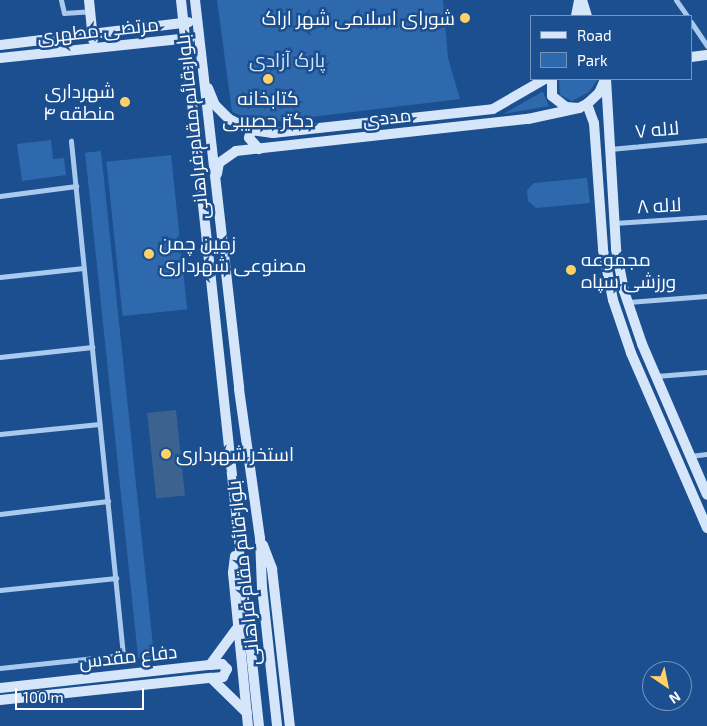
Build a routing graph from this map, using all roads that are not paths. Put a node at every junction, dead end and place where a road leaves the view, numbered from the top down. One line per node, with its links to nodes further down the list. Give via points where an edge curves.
1 (61, 0): 7 (street, via 64,13)
2 (89, 0): 7 (street)
3 (181, 0): 12 (street, بلوار قائم مقام فراهانی)
4 (195, 0): 11 (street, بلوار قائم مقام فراهانی)
5 (581, 0): 8 (street); 9 (street)
6 (676, 0): 10 (street)
7 (90, 11): 14 (street)
8 (576, 15)
9 (588, 15)
10 (686, 15)
11 (198, 21): 12 (street, مرتضی مطهری); 15 (street, بلوار قائم مقام فراهانی)
12 (184, 23): 14 (street, مرتضی مطهری); 16 (street, بلوار قائم مقام فراهانی)
13 (692, 24): 18 (street)
14 (92, 34): 17 (street, مرتضی مطهری); 19 (street)
15 (199, 37): 16 (street, مرتضی مطهری); 23 (street, بلوار قائم مقام فراهانی)
16 (186, 38): 19 (street, مرتضی مطهری); 56 (street, بلوار قائم مقام فراهانی)
17 (0, 45)
18 (707, 46)
19 (94, 48): 22 (street, مرتضی مطهری)
20 (707, 55): 21 (street)
21 (692, 57)
22 (0, 58)
23 (204, 77): 29 (street, مددی, via 215,104 229,119); 34 (street, بلوار قائم مقام فراهانی)
24 (543, 80): 29 (street, مددی, via 493,109 273,133)
25 (552, 80): 28 (street, via 552,96 558,103)
26 (606, 80): 28 (street, via 599,93)
27 (606, 80): 33 (street)
28 (583, 106): 32 (street, مددی, via 528,119); 54 (street, via 594,123 603,250 613,300 631,353)
29 (251, 130): 32 (street, via 250,138)
30 (707, 140): 33 (street, لاله ۷)
31 (72, 141): 35 (street)
32 (259, 149): 34 (street, مددی, via 236,151 225,156 218,163)
33 (609, 149): 38 (street)
34 (215, 180): 55 (street, بلوار قائم مقام فراهانی)
35 (76, 186): 36 (street); 39 (street)
36 (0, 196)
37 (707, 217): 38 (street, لاله ۸)
38 (614, 223): 42 (street)
39 (84, 268): 40 (street); 43 (street)
40 (0, 278)
41 (707, 296): 42 (street)
42 (628, 302): 46 (street)
43 (92, 347): 44 (street); 47 (street)
44 (0, 357)
45 (707, 372): 46 (street)
46 (656, 376): 50 (street)
47 (100, 424): 48 (street); 52 (street)
48 (0, 434)
49 (707, 454): 50 (street)
50 (690, 456): 51 (street)
51 (707, 495)
52 (108, 501): 53 (street); 57 (street)
53 (0, 514)
54 (707, 528)
55 (260, 538): 68 (street, بلوار قائم مقام فراهانی); 69 (street, via 272,568)
56 (237, 543): 59 (street, via 233,573); 67 (street, بلوار قائم مقام فراهانی)
57 (116, 578): 58 (street); 61 (street, via 123,655)
58 (0, 590)
59 (240, 624): 60 (street); 65 (street)
60 (210, 664): 62 (street, via 222,664 227,669 223,678); 63 (street, دفاع مقدس)
61 (0, 668)
62 (211, 678): 64 (street, دفاع مقدس); 65 (street)
63 (0, 688)
64 (0, 700)
65 (247, 713): 66 (street)
66 (248, 726)
67 (259, 726)
68 (277, 726)
69 (290, 726)

